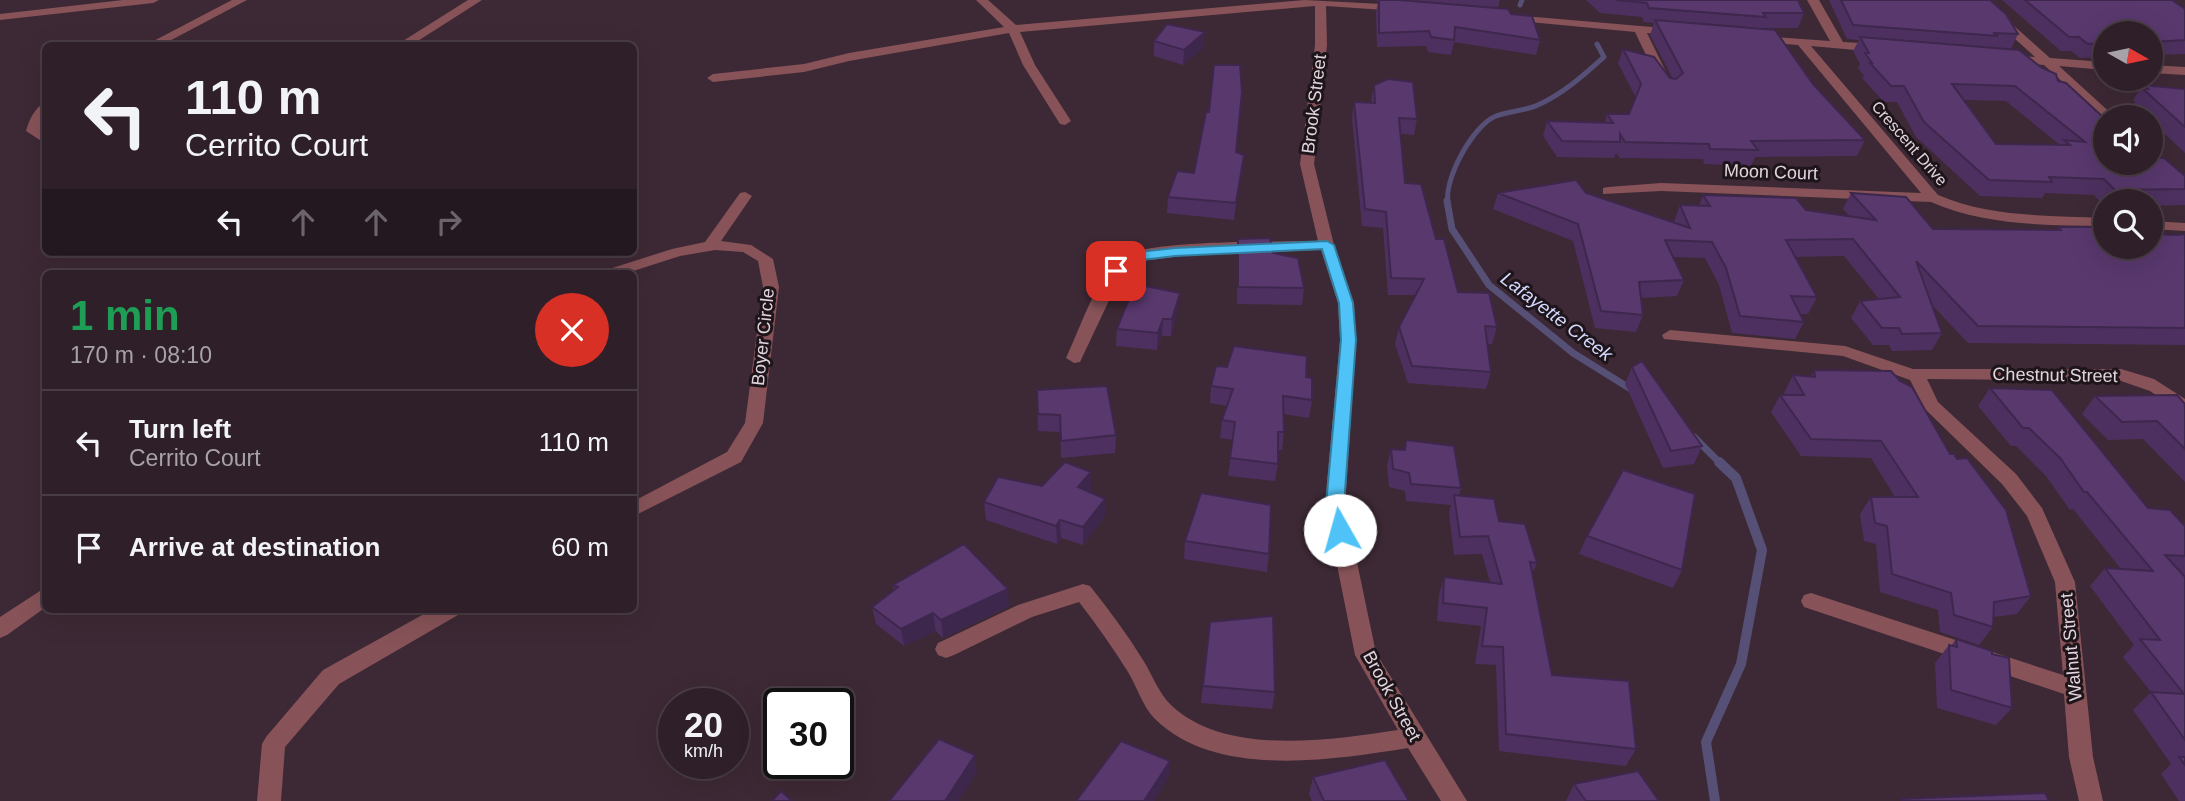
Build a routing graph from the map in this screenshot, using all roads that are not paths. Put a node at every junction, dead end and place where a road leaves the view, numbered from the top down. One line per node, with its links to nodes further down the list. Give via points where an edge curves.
1 (153, 0): 9 (street)
2 (241, 0): 15 (street)
3 (476, 0): 16 (street)
4 (982, 0): 11 (street)
5 (1813, 0): 18 (street)
6 (1978, 0): 21 (street)
7 (1320, 1): 8 (street); 11 (street); 39 (street, Brook Street, via 1321,45 1307,164)
8 (1417, 10)
9 (0, 17)
10 (1500, 17): 12 (street)
11 (1013, 29): 25 (street, via 804,68); 29 (street, via 1028,65)
12 (1639, 29): 13 (street); 26 (street)
13 (1693, 33)
14 (1747, 38): 17 (street)
15 (158, 42)
16 (408, 42)
17 (1801, 42): 18 (street); 35 (street, Crescent Drive)
18 (1838, 44): 19 (street)
19 (1894, 49)
20 (1991, 58): 21 (street)
21 (2046, 62): 22 (street); 27 (street)
22 (2093, 65)
23 (2163, 70): 24 (street)
24 (2183, 73)
25 (713, 78)
26 (1670, 88)
27 (2095, 105)
28 (42, 111): 30 (street, via 33,131)
29 (1065, 121)
30 (42, 137)
31 (2163, 164): 32 (street)
32 (2185, 183)
33 (1608, 191): 35 (street, Moon Court, via 1661,187)
34 (745, 196): 40 (street)
35 (1933, 198): 36 (street, Crescent Drive, via 1979,214)
36 (2093, 221)
37 (2163, 226): 38 (street)
38 (2185, 227)
39 (1327, 245): 43 (street, via 1130,257 1116,271); 53 (street, Brook Street, via 1346,303 1348,340 1335,505 1366,655)
40 (709, 248): 41 (street, Boyer Circle); 46 (street, Boyer Circle, via 747,248 765,259 771,287 754,423 734,457)
41 (621, 270)
42 (1670, 335): 44 (street, via 1845,351)
43 (1074, 358)
44 (1917, 376): 45 (street, Chestnut Street, via 2121,375 2147,381); 52 (street, Walnut Street, via 1931,405 2009,479 2035,513 2065,582)
45 (2185, 409)
46 (637, 507)
47 (42, 598): 50 (street)
48 (1811, 601): 52 (street)
49 (444, 613): 54 (street, via 331,677 274,744)
50 (0, 629)
51 (946, 649): 53 (street, via 1025,611 1083,592 1162,711 1198,737 1254,748 1324,749)
52 (2074, 688): 56 (street, Walnut Street)
53 (1414, 737): 55 (street, Brook Street)
54 (269, 801)
55 (1455, 801)
56 (2091, 801)

